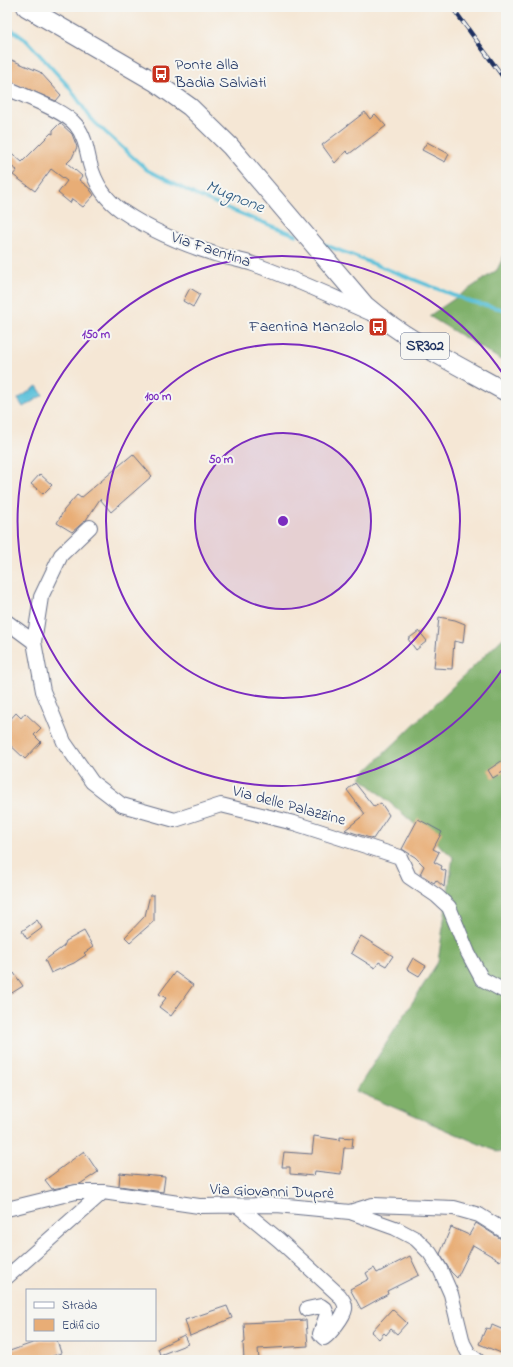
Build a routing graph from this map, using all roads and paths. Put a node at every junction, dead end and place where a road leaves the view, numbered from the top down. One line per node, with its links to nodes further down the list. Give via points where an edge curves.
1 (26, 7): 3 (main road, Via Faentina / SR302, via 155,82 203,119 252,171 366,305)
2 (7, 88): 3 (street, Via Faentina, via 65,115 76,124 98,184 120,210 167,237 251,263)
3 (379, 316): 4 (main road, Via Faentina / SR302, via 404,334)
4 (506, 392)
5 (90, 527): 7 (street, Via delle Palazzine, via 61,555 41,597)
6 (7, 622): 7 (street)
7 (34, 642): 8 (street, Via delle Palazzine, via 43,690 64,742 92,782 122,806 175,820 221,805 294,823 400,857 409,877 449,906 468,953 482,979)
8 (506, 992)
9 (103, 1192): 10 (street, Via Giovanni Duprè, via 199,1206); 11 (street, Via Giovanni Duprè, via 76,1192); 14 (street)
10 (238, 1206): 12 (street, Via Giovanni Duprè, via 277,1206); 15 (street, via 339,1295 345,1307 340,1318 324,1338 320,1334 327,1314 326,1309 321,1306)
11 (7, 1209)
12 (350, 1212): 13 (street, via 373,1205 454,1208 479,1215); 16 (street, Via Giovanni Duprè, via 395,1228 416,1239 430,1253 449,1288 463,1343 469,1354)
13 (506, 1232)
14 (7, 1277)
15 (307, 1309)
16 (477, 1360)

